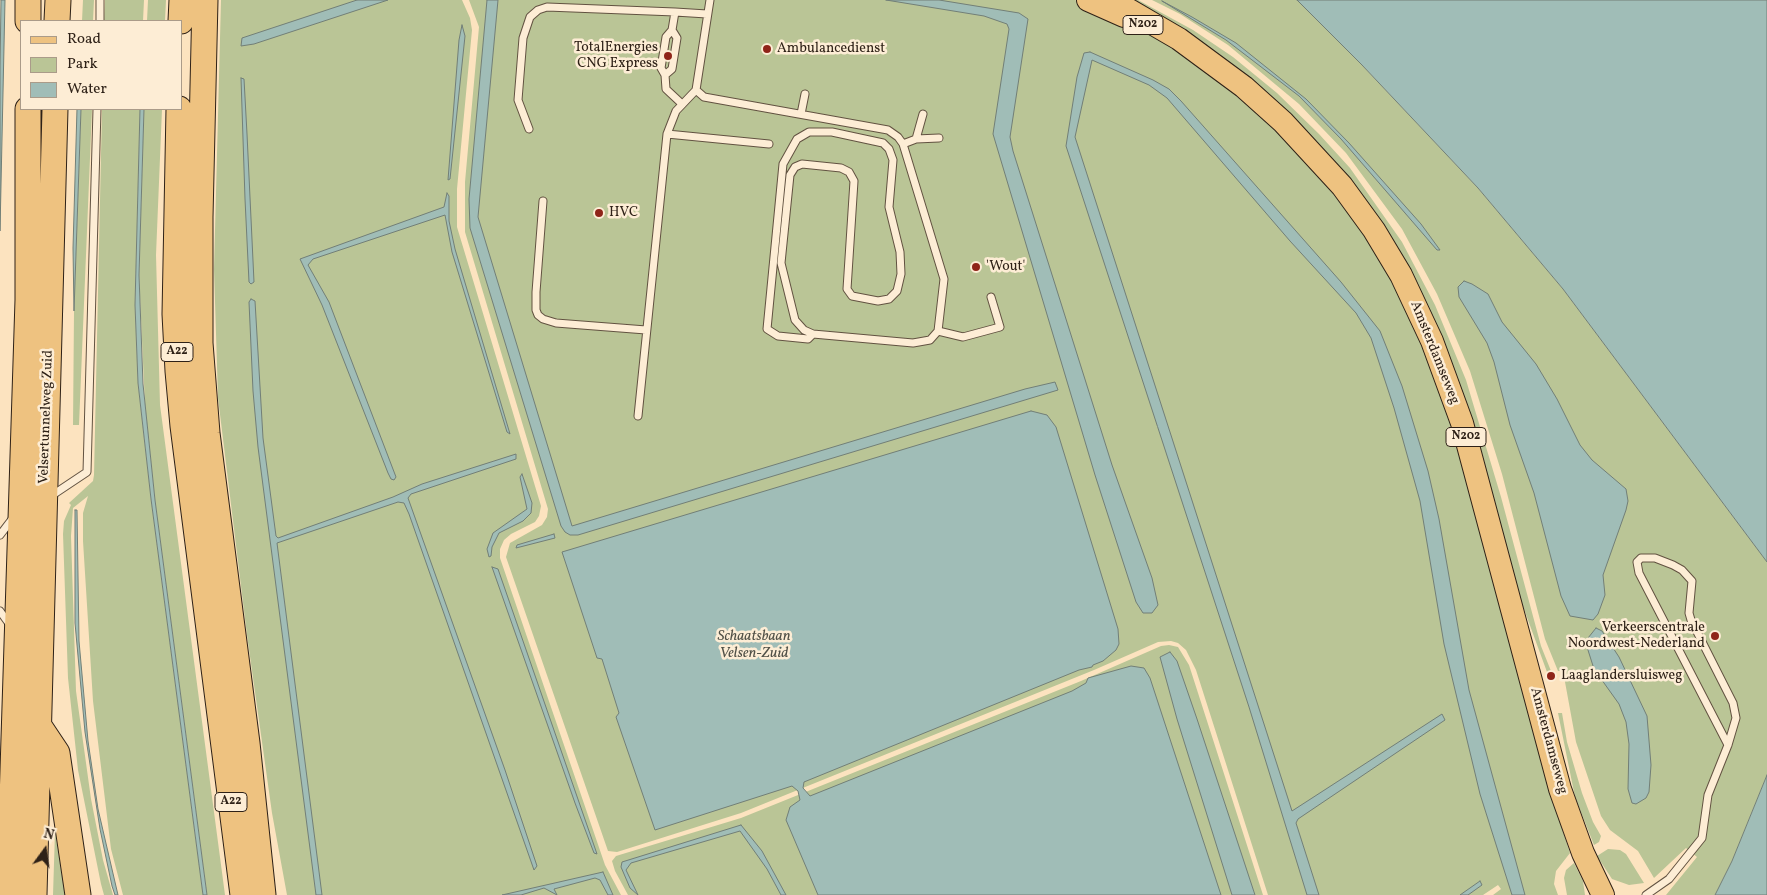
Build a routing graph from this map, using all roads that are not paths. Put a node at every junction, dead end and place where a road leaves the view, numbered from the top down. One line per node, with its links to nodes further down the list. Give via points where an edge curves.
1 (28, 0): 11 (highway)
2 (58, 0): 12 (highway)
3 (100, 0): 13 (lane)
4 (182, 0): 14 (highway)
5 (205, 0): 46 (highway, A22, via 199,236 200,343 207,433)
6 (710, 0): 10 (lane)
7 (1088, 0): 16 (main road, Amsterdamseweg / N202)
8 (1112, 0): 16 (main road, Amsterdamseweg / N202, via 1161,27)
9 (675, 12): 10 (lane); 15 (lane); 27 (lane, via 551,6 538,10 524,28 518,94)
10 (707, 14): 18 (lane)
11 (28, 20)
12 (58, 20)
13 (100, 20)
14 (181, 20)
15 (672, 30): 17 (lane, via 666,37 660,68); 17 (lane, via 677,38 672,69)
16 (1197, 53): 54 (main road, Amsterdamseweg / N202, via 1263,104 1324,165 1374,230 1410,294 1462,423 1560,789 1583,853)
17 (665, 74): 20 (lane, via 666,89)
18 (696, 90): 20 (lane); 25 (lane, via 704,97)
19 (805, 94): 25 (lane)
20 (682, 104): 28 (lane)
21 (28, 110): 40 (highway, Velsertunnelweg Zuid, via 28,300)
22 (55, 110): 39 (highway, Velsertunnelweg Zuid)
23 (97, 110): 39 (lane, via 87,472)
24 (179, 110): 51 (highway, A22, via 175,304 182,426)
25 (801, 114): 32 (lane, via 888,130)
26 (923, 114): 30 (lane)
27 (529, 129)
28 (667, 134): 31 (lane); 35 (lane)
29 (939, 138): 30 (lane)
30 (916, 139): 32 (lane)
31 (769, 144)
32 (903, 144): 36 (lane, via 944,279)
33 (543, 201): 35 (lane, via 536,292 538,315 543,320 556,323)
34 (991, 297): 36 (lane, via 1000,327 963,337)
35 (646, 330): 38 (lane)
36 (938, 331): 37 (lane, via 930,340 919,343)
37 (813, 334): 37 (lane, via 795,320 781,263 790,175 795,167 802,164 849,172 854,181 854,191 847,289 852,296 878,301 889,299 897,290 901,264 889,207 893,160 883,143 832,132 809,132 797,139 783,164 767,329 778,336 808,339)
38 (638, 416)
39 (45, 501): 45 (highway, Velsertunnelweg Zuid)
40 (21, 508): 41 (lane); 43 (highway, Velsertunnelweg Zuid)
41 (0, 535)
42 (0, 611): 43 (lane)
43 (19, 642): 44 (highway); 48 (highway)
44 (0, 722)
45 (39, 726): 49 (highway, Velsertunnelweg Zuid); 50 (highway, via 57,753)
46 (247, 743): 52 (highway); 53 (highway, A22)
47 (1728, 745): 47 (lane, via 1640,573 1637,562 1641,558 1655,558 1673,565 1692,581 1691,620 1735,710); 55 (lane, via 1708,794 1702,838 1669,879)
48 (9, 895)
49 (34, 895)
50 (78, 895)
51 (243, 895)
52 (263, 895)
53 (273, 895)
54 (1603, 895)
55 (1646, 895)

